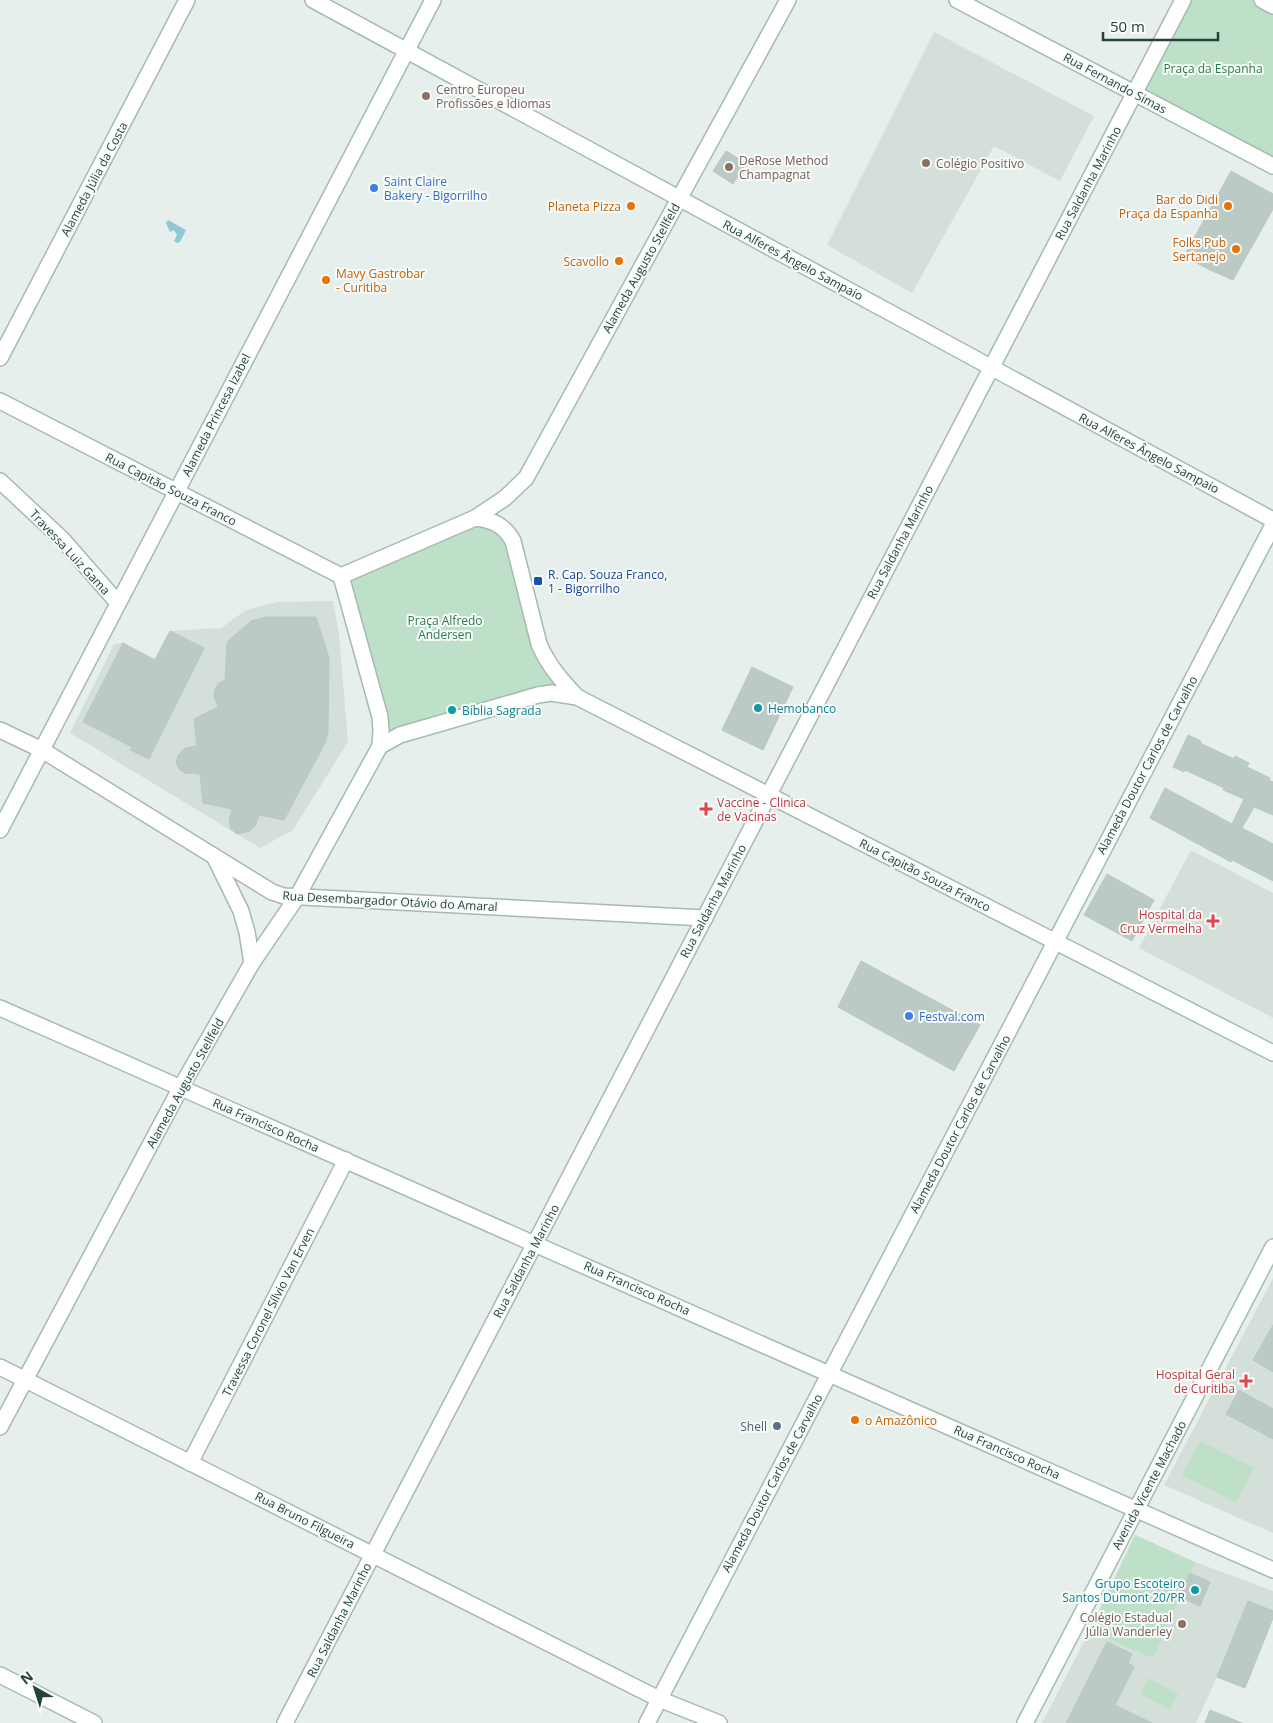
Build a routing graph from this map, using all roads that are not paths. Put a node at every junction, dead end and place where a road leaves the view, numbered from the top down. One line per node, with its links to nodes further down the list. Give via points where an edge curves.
1 (187, 0): 13 (street, Alameda Júlia da Costa)
2 (313, 0): 9 (street, Rua Alferes Ângelo Sampaio)
3 (433, 0): 9 (street, Alameda Princesa Izabel)
4 (788, 0): 12 (street, Alameda Augusto Stellfeld)
5 (958, 0): 10 (street, Rua Fernando Simas)
6 (1183, 0): 10 (street, Rua Saldanha Marinho)
7 (1262, 0): 8 (street)
8 (1273, 6)
9 (406, 50): 12 (street, Rua Alferes Ângelo Sampaio); 17 (street, Alameda Princesa Izabel)
10 (1134, 93): 11 (street, Rua Fernando Simas); 14 (street, Rua Saldanha Marinho)
11 (1273, 166)
12 (679, 199): 14 (street, Rua Alferes Ângelo Sampaio); 18 (street, Alameda Augusto Stellfeld, via 526,478)
13 (0, 358)
14 (992, 367): 19 (street, Rua Alferes Ângelo Sampaio); 27 (street, Rua Saldanha Marinho)
15 (0, 402): 17 (street, Rua Capitão Souza Franco)
16 (0, 482): 22 (street, Travessa Luiz Gama, via 62,539)
17 (176, 492): 21 (street, Rua Capitão Souza Franco); 22 (street, Alameda Princesa Izabel)
18 (475, 518): 21 (street); 23 (street, via 490,520 508,532 539,644 551,668)
19 (1273, 520)
20 (1273, 525): 32 (street, Alameda Doutor Carlos de Carvalho)
21 (341, 576): 25 (street, via 380,717)
22 (118, 603): 26 (street, Alameda Princesa Izabel)
23 (577, 697): 25 (street, via 551,693 538,695 400,735); 27 (street, Rua Capitão Souza Franco)
24 (0, 730): 26 (street, Rua Desembargador Otávio do Amaral)
25 (380, 746): 30 (street, Alameda Augusto Stellfeld)
26 (42, 750): 28 (street, Alameda Princesa Izabel); 29 (street, Rua Desembargador Otávio do Amaral)
27 (769, 795): 31 (street, Rua Saldanha Marinho); 32 (street, Rua Capitão Souza Franco)
28 (0, 830)
29 (215, 858): 30 (street, Rua Desembargador Otávio do Amaral, via 272,892); 33 (street, via 241,911)
30 (297, 897): 31 (street, Rua Desembargador Otávio do Amaral); 33 (street, Alameda Augusto Stellfeld)
31 (705, 918): 38 (street, Rua Saldanha Marinho)
32 (1055, 942): 35 (street, Rua Capitão Souza Franco); 41 (street, Alameda Doutor Carlos de Carvalho)
33 (252, 963): 36 (street, Alameda Augusto Stellfeld)
34 (0, 1008): 36 (street, Rua Francisco Rocha)
35 (1273, 1053)
36 (181, 1088): 37 (street, Rua Francisco Rocha); 42 (street, Alameda Augusto Stellfeld)
37 (346, 1160): 38 (street, Rua Francisco Rocha); 44 (street, Travessa Coronel Sílvio Van Erven)
38 (535, 1243): 41 (street, Rua Francisco Rocha); 46 (street, Rua Saldanha Marinho)
39 (1273, 1247): 45 (street, Avenida Vicente Machado)
40 (0, 1367): 42 (street, Rua Bruno Filgueira)
41 (829, 1374): 45 (street, Rua Francisco Rocha); 49 (street, Alameda Doutor Carlos de Carvalho)
42 (25, 1380): 43 (street, Alameda Augusto Stellfeld); 44 (street, Rua Bruno Filgueira)
43 (0, 1427)
44 (190, 1462): 46 (street, Rua Bruno Filgueira)
45 (1136, 1510): 47 (street, Rua Francisco Rocha); 54 (street, Avenida Vicente Machado)
46 (373, 1554): 49 (street, Rua Bruno Filgueira); 51 (street, Rua Saldanha Marinho)
47 (1273, 1570)
48 (0, 1676): 50 (street)
49 (659, 1699): 52 (street, Alameda Doutor Carlos de Carvalho); 53 (street, Rua Bruno Filgueira)
50 (94, 1723)
51 (285, 1723)
52 (647, 1723)
53 (719, 1723)
54 (1025, 1723)

